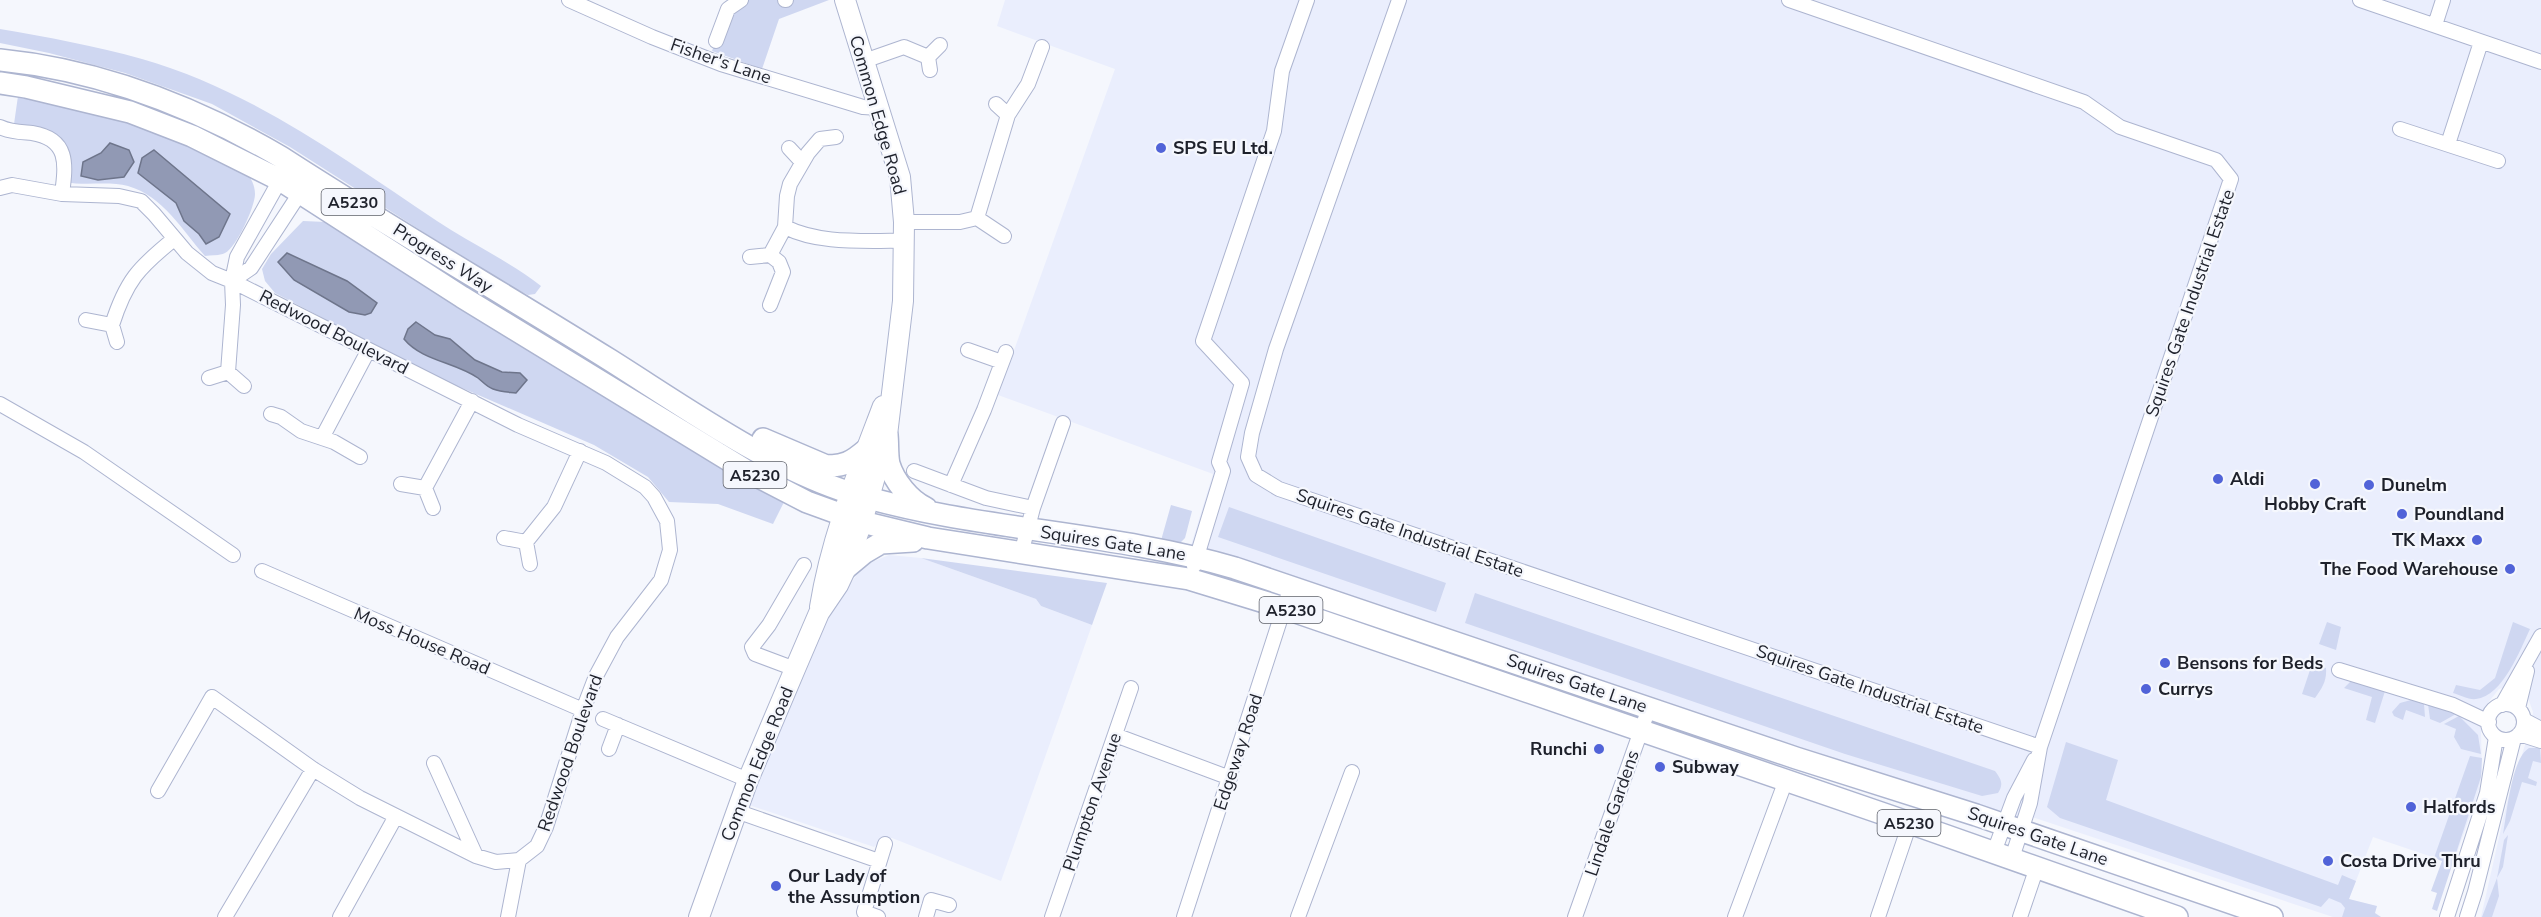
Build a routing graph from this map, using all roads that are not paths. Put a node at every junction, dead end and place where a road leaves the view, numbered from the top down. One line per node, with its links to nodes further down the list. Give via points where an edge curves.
1 (569, 0): 20 (street, Fisher's Lane, via 721,64 863,107)
2 (741, 0): 10 (street, via 728,9)
3 (845, 0): 15 (main road, Common Edge Road)
4 (1307, 0): 76 (street, via 1282,71 1274,131 1203,341 1242,383 1219,462 1223,471)
5 (1399, 0): 103 (street, Squires Gate Industrial Estate, via 1276,349 1248,457 1256,475 1279,489)
6 (1789, 0): 103 (street, Squires Gate Industrial Estate, via 2084,102 2120,127 2216,160 2231,179)
7 (2360, 0): 9 (street)
8 (2443, 0): 9 (street)
9 (2435, 25): 11 (street)
10 (716, 41)
11 (2481, 42): 16 (street); 25 (street)
12 (940, 45): 15 (street, via 929,63 904,47)
13 (1042, 47): 21 (street, via 1028,84)
14 (0, 60): 19 (main road, Progress Way / A5230, via 45,64)
15 (864, 61): 20 (main road, Common Edge Road)
16 (2541, 62)
17 (0, 83): 31 (main road, Progress Way / A5230, via 130,112 192,136)
18 (996, 104): 21 (street)
19 (183, 107): 29 (main road, Progress Way / A5230, via 263,146); 31 (main road, via 196,122 277,164)
20 (879, 108): 35 (main road, Common Edge Road, via 900,177)
21 (1008, 115): 33 (street)
22 (0, 127): 32 (street, via 41,135 57,143 64,164)
23 (2400, 129): 25 (street)
24 (836, 137): 28 (street, via 820,139)
25 (2448, 144): 27 (street)
26 (789, 148): 28 (street)
27 (2498, 161)
28 (802, 162): 34 (street, via 790,184)
29 (319, 182): 31 (main road); 55 (main road, Progress Way / A5230)
30 (0, 188): 32 (street, Redwood Boulevard, via 12,185)
31 (292, 189): 40 (street, Redwood Boulevard, via 251,267); 40 (street, via 237,257); 69 (main road, Progress Way / A5230, via 745,470 774,487)
32 (62, 194): 37 (street, Redwood Boulevard, via 141,201)
33 (977, 219): 35 (street); 36 (street)
34 (785, 226): 35 (street, via 836,239); 38 (street)
35 (904, 232): 48 (main road, Common Edge Road, via 903,301)
36 (1004, 236)
37 (174, 238): 40 (street, Redwood Boulevard, via 201,266); 43 (street, via 133,275)
38 (770, 255): 39 (street); 41 (street, via 783,272)
39 (750, 257)
40 (232, 281): 46 (street, Redwood Boulevard); 47 (street)
41 (770, 304)
42 (86, 320): 43 (street)
43 (112, 326): 44 (street)
44 (117, 342)
45 (968, 350): 63 (street, via 1004,357)
46 (368, 351): 51 (street, Redwood Boulevard); 57 (street)
47 (228, 372): 49 (street); 50 (street)
48 (895, 375): 56 (main road, Common Edge Road); 58 (main road, Common Edge Road)
49 (209, 378)
50 (244, 386)
51 (472, 401): 59 (street, Redwood Boulevard); 64 (street)
52 (1, 409): 75 (street, via 84,452)
53 (271, 414): 57 (street)
54 (1063, 423): 67 (street)
55 (719, 427): 58 (main road, via 747,432 824,465 852,462); 65 (main road, Progress Way / A5230, via 803,474)
56 (887, 435): 65 (main road, Common Edge Road); 68 (main road, via 890,464 903,488 920,505)
57 (322, 438): 60 (street)
58 (867, 449): 65 (main road, Common Edge Road)
59 (579, 451): 73 (street, via 554,507); 93 (street, Redwood Boulevard, via 636,480 654,496 667,521 670,550 661,580 608,651)
60 (360, 457)
61 (914, 471): 63 (street, Squires Gate Lane)
62 (401, 484): 64 (street)
63 (951, 485): 67 (street, Squires Gate Lane, via 986,498)
64 (425, 488): 66 (street)
65 (860, 495): 68 (main road, Squires Gate Lane / A5230); 69 (main road, Common Edge Road)
66 (433, 508)
67 (1033, 508): 70 (street)
68 (943, 515): 70 (main road, Squires Gate Lane / A5230)
69 (853, 520): 72 (main road, Squires Gate Lane / A5230); 79 (main road, Common Edge Road); 84 (main road, Common Edge Road, via 825,579)
70 (1028, 530): 74 (street); 76 (main road, Squires Gate Lane / A5230)
71 (504, 538): 73 (street)
72 (928, 538): 74 (main road, Squires Gate Lane / A5230); 79 (main road, via 881,543)
73 (526, 542): 77 (street)
74 (1021, 554): 81 (main road, Squires Gate Lane / A5230)
75 (233, 555)
76 (1197, 556): 81 (street); 82 (main road, Squires Gate Lane / A5230)
77 (530, 564)
78 (804, 565): 87 (street, via 752,647 755,654)
79 (846, 568): 84 (main road, Common Edge Road)
80 (262, 571): 93 (street, Moss House Road)
81 (1189, 579): 83 (main road, Squires Gate Lane / A5230)
82 (1291, 586): 83 (street, Edgeway Road); 92 (main road, Squires Gate Lane / A5230)
83 (1284, 608): 99 (main road, Squires Gate Lane / A5230); 108 (street, Edgeway Road)
84 (819, 612): 87 (main road, Common Edge Road)
85 (2541, 636): 86 (street)
86 (2530, 658): 91 (street); 97 (street)
87 (795, 669): 109 (main road, Common Edge Road)
88 (2339, 670): 90 (street)
89 (1131, 687): 100 (street, Plumpton Avenue)
90 (2453, 705): 91 (street); 95 (street)
91 (2499, 706): 95 (street); 97 (street)
92 (1649, 708): 99 (street, Lindale Gardens); 115 (main road, Squires Gate Lane / A5230)
93 (583, 710): 119 (street, Redwood Boulevard, via 546,827 537,846)
94 (603, 719): 96 (street)
95 (2489, 722): 101 (street)
96 (618, 725): 104 (street); 109 (street)
97 (2519, 725): 98 (street); 101 (street, via 2504,740); 102 (street); 123 (street)
98 (2541, 729)
99 (1641, 730): 110 (main road, Squires Gate Lane / A5230); 135 (street, Lindale Gardens)
100 (1115, 735): 108 (street); 132 (street, Plumpton Avenue)
101 (2496, 737): 141 (street, via 2487,793)
102 (2541, 741)
103 (2040, 747): 115 (street, via 2014,798)
104 (609, 748)
105 (434, 763): 118 (street)
106 (314, 769): 111 (street, via 212,697); 113 (street); 126 (street)
107 (1352, 771): 134 (street)
108 (1230, 778): 133 (street, Edgeway Road)
109 (748, 780): 112 (main road, Common Edge Road)
110 (1786, 780): 114 (main road, Squires Gate Lane / A5230); 136 (street)
111 (158, 791)
112 (736, 811): 120 (street); 129 (main road, Common Edge Road)
113 (396, 816): 118 (street); 127 (street)
114 (1910, 823): 117 (main road, Squires Gate Lane / A5230); 137 (street)
115 (2012, 828): 117 (street); 122 (main road, Squires Gate Lane / A5230)
116 (885, 844): 120 (street)
117 (2003, 855): 121 (main road, Squires Gate Lane / A5230)
118 (476, 856): 119 (street, via 496,862)
119 (519, 860): 128 (street)
120 (879, 861): 130 (street, via 864,912)
121 (2037, 867): 125 (main road, Squires Gate Lane / A5230); 138 (street)
122 (2154, 875): 139 (main road); 140 (main road, Squires Gate Lane / A5230)
123 (2475, 892): 142 (street); 143 (street)
124 (949, 905): 131 (street, via 931,900)
125 (2168, 916)
126 (225, 917)
127 (340, 917)
128 (508, 917)
129 (699, 917)
130 (878, 917)
131 (926, 917)
132 (1052, 917)
133 (1184, 917)
134 (1299, 917)
135 (1575, 917)
136 (1735, 917)
137 (1878, 917)
138 (2020, 917)
139 (2239, 917)
140 (2272, 917)
141 (2447, 917)
142 (2466, 917)
143 (2472, 917)

